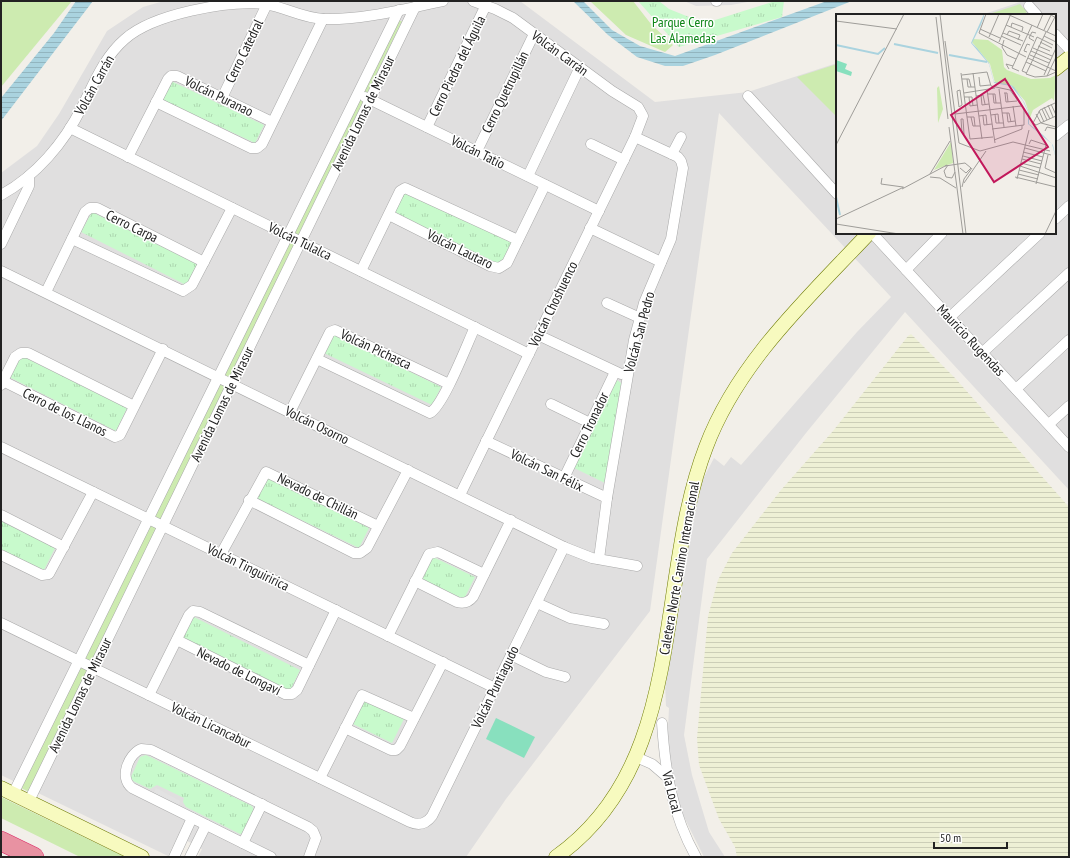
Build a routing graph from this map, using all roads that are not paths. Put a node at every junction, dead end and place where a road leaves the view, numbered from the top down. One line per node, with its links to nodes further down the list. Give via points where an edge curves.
1 (443, 1): 5 (street, Volcán Carrán)
2 (473, 1): 4 (street, Volcán Carrán)
3 (267, 4): 7 (street, Volcán Carrán, via 304,16); 16 (street, Cerro Catedral); 23 (street, Volcán Carrán, via 226,3 162,18 135,30 109,55)
4 (486, 5): 8 (street, Volcán Carrán); 22 (street, Cerro Piedra del Águila)
5 (415, 7): 6 (street, Volcán Carrán); 17 (street, Avenida Lomas de Mirasur)
6 (399, 10): 7 (street, Volcán Carrán); 14 (street, Avenida Lomas de Mirasur)
7 (323, 19): 20 (street)
8 (534, 34): 12 (street, Volcán Carrán); 28 (street, Cerro Quetrupillán)
9 (1056, 35): 10 (street)
10 (1069, 49)
11 (1069, 58): 13 (street)
12 (580, 68): 19 (street, Volcán Carrán, via 638,107); 33 (street)
13 (1056, 68)
14 (358, 93): 17 (street, Volcán Tatio); 47 (street, Avenida Lomas de Mirasur)
15 (748, 96): 35 (street)
16 (222, 98): 18 (street, Volcán Puranao, via 174,75 168,79); 20 (street, Volcán Puranao)
17 (370, 99): 22 (street, Volcán Tatio); 50 (street, Avenida Lomas de Mirasur)
18 (156, 102): 20 (street, via 254,149 262,144); 30 (street, Volcán Puranao)
19 (642, 113): 25 (street, Volcán Choshuenco, via 643,119)
20 (272, 122)
21 (1069, 125): 24 (street)
22 (427, 127): 28 (street, Volcán Tatio)
23 (70, 128): 30 (street, Volcán Tulalca); 32 (street, Volcán Carrán)
24 (1056, 135)
25 (635, 136): 29 (street, Volcán San Pedro); 31 (street, Volcán Choshuenco)
26 (681, 137): 29 (street)
27 (591, 144): 31 (street)
28 (477, 151): 33 (street, Volcán Tatio)
29 (672, 154): 53 (street, Volcán San Pedro, via 680,159 683,168 671,239)
30 (128, 157): 38 (street, Volcán Tulalca)
31 (624, 160): 39 (street, Volcán Choshuenco)
32 (29, 176): 36 (street, Volcán Carrán); 51 (street, via 29,186)
33 (528, 176): 34 (street, Volcán Tatio)
34 (546, 185): 39 (street, Volcán Tatio); 49 (street, Volcán Lautaro)
35 (836, 193)
36 (1, 195)
37 (1069, 206): 41 (street)
38 (232, 208): 47 (street, Volcán Tulalca); 52 (street)
39 (599, 211): 42 (street, Volcán Choshuenco)
40 (389, 215): 49 (street, via 400,191 405,188); 49 (street, Volcán Lautaro, via 490,266 500,268 507,263); 56 (street)
41 (1056, 218)
42 (590, 228): 53 (street); 63 (street, Volcán Choshuenco)
43 (868, 234): 121 (street, Caletera Norte Camino Internacional, via 776,332 756,357 731,394 712,431 689,500 656,690 647,729)
44 (873, 234): 55 (street, Mauricio Rugendas)
45 (941, 234): 55 (street)
46 (1039, 234): 60 (street)
47 (288, 235): 50 (street, Volcán Tulalca); 70 (street, Avenida Lomas de Mirasur)
48 (72, 239): 52 (street, via 180,290 190,288); 52 (street, Cerro Carpa, via 85,212 93,208); 58 (street, Cerro Carpa)
49 (518, 240)
50 (301, 242): 56 (street, Volcán Tulalca); 73 (street, Avenida Lomas de Mirasur)
51 (1, 244)
52 (204, 262)
53 (662, 262): 61 (street, Volcán San Pedro)
54 (1, 270): 58 (street, Volcán Osorno)
55 (906, 270): 60 (street, Mauricio Rugendas)
56 (361, 271): 62 (street, Volcán Tulalca)
57 (1069, 273): 66 (street)
58 (46, 292): 65 (street, Volcán Osorno)
59 (607, 303): 61 (street)
60 (950, 317): 66 (street, Mauricio Rugendas)
61 (640, 318): 71 (street, Volcán San Pedro)
62 (474, 327): 67 (street, Volcán Tulalca); 74 (street)
63 (538, 335): 67 (street, Volcán Choshuenco); 69 (street)
64 (1069, 340): 75 (street)
65 (163, 349): 70 (street, Volcán Osorno); 77 (street, Cerro de los Llanos)
66 (982, 353): 75 (street, Mauricio Rugendas)
67 (529, 354): 82 (street, Volcán Choshuenco)
68 (317, 359): 74 (street, via 430,413); 74 (street, Volcán Pichasca, via 330,332 335,330); 79 (street, Volcán Pichasca)
69 (615, 372): 71 (street); 80 (street, Cerro Tronador)
70 (218, 376): 73 (street, Volcán Osorno); 92 (street, Avenida Lomas de Mirasur)
71 (627, 376): 89 (street, Volcán San Pedro)
72 (2, 383): 77 (street, Cerro de los Llanos, via 15,357 21,352 28,353); 77 (street, Cerro de los Llanos, via 116,437 120,435)
73 (232, 383): 79 (street, Volcán Osorno); 94 (street, Avenida Lomas de Mirasur)
74 (449, 384)
75 (1016, 389): 81 (street, Mauricio Rugendas)
76 (551, 404): 80 (street)
77 (134, 406)
78 (1069, 406): 81 (street)
79 (290, 412): 85 (street, Volcán Osorno)
80 (590, 423): 86 (street, Cerro Tronador)
81 (1049, 424): 83 (street, Mauricio Rugendas)
82 (486, 441): 86 (street, Volcán San Félix); 88 (street, Volcán Choshuenco)
83 (1069, 446)
84 (1, 447): 87 (street, Volcán Tinguiririca)
85 (408, 470): 88 (street, Volcán Osorno); 95 (street)
86 (564, 478): 89 (street, Volcán San Félix)
87 (93, 492): 92 (street, Volcán Tinguiririca); 96 (street)
88 (460, 495): 93 (street, Volcán Osorno)
89 (607, 498): 100 (street, Volcán San Pedro)
90 (249, 500): 95 (street, via 354,553 360,553 367,548); 95 (street, Nevado de Chillán, via 264,474 268,472); 98 (street, Nevado de Chillán)
91 (1, 515): 96 (street)
92 (149, 519): 94 (street, Volcán Tinguiririca); 111 (street, Avenida Lomas de Mirasur)
93 (510, 520): 97 (street, Volcán Osorno); 102 (street)
94 (163, 526): 98 (street, Volcán Tinguiririca); 114 (street, Avenida Lomas de Mirasur)
95 (378, 526)
96 (64, 547): 99 (street, via 47,575)
97 (564, 547): 100 (street, Volcán Osorno); 104 (street, Volcán Puntiagudo)
98 (221, 554): 105 (street, Volcán Tinguiririca)
99 (1, 555)
100 (599, 559): 101 (street, Volcán Osorno)
101 (637, 566)
102 (484, 574): 103 (street, via 473,597 463,603); 103 (street, via 435,551 426,556)
103 (415, 581): 108 (street)
104 (537, 602): 107 (street, via 570,618); 110 (street, Volcán Puntiagudo)
105 (336, 610): 108 (street, Volcán Tinguiririca); 113 (street, Nevado de Longaví)
106 (1, 623): 111 (street, Volcán Licancabur)
107 (604, 624)
108 (388, 636): 112 (street, Volcán Tinguiririca)
109 (176, 640): 113 (street, via 189,615 198,611); 113 (street, Nevado de Longaví, via 289,695 295,692); 117 (street)
110 (511, 655): 115 (street, via 546,672); 116 (street, Volcán Puntiagudo)
111 (79, 661): 114 (street, Volcán Licancabur); 124 (street, Avenida Lomas de Mirasur)
112 (443, 662): 116 (street, Volcán Tinguiririca); 118 (street)
113 (309, 665)
114 (94, 668): 117 (street, Volcán Licancabur); 125 (street, Avenida Lomas de Mirasur)
115 (565, 677)
116 (495, 688): 128 (street, Volcán Puntiagudo, via 432,816)
117 (149, 695): 123 (street, Volcán Licancabur)
118 (414, 718): 120 (street, via 396,750); 120 (street, via 362,695)
119 (662, 723): 122 (street, Vía Local)
120 (344, 728): 123 (street)
121 (636, 757): 122 (street, via 652,764); 138 (street, Caletera Norte Camino Internacional, via 621,787 599,818)
122 (666, 776): 139 (street, Vía Local, via 679,819)
123 (320, 778): 128 (street, Volcán Licancabur, via 410,822)
124 (7, 791): 125 (street)
125 (29, 802): 133 (street)
126 (262, 804): 127 (street, via 151,750 136,752 125,774 128,786); 131 (street); 137 (street, via 313,831 316,842)
127 (192, 818): 129 (street); 134 (street)
128 (422, 824)
129 (206, 825): 131 (street); 135 (street)
130 (1, 841): 132 (highway)
131 (243, 843): 136 (street)
132 (34, 857)
133 (142, 857)
134 (174, 857)
135 (190, 857)
136 (272, 857)
137 (309, 857)
138 (556, 857)
139 (696, 857)

